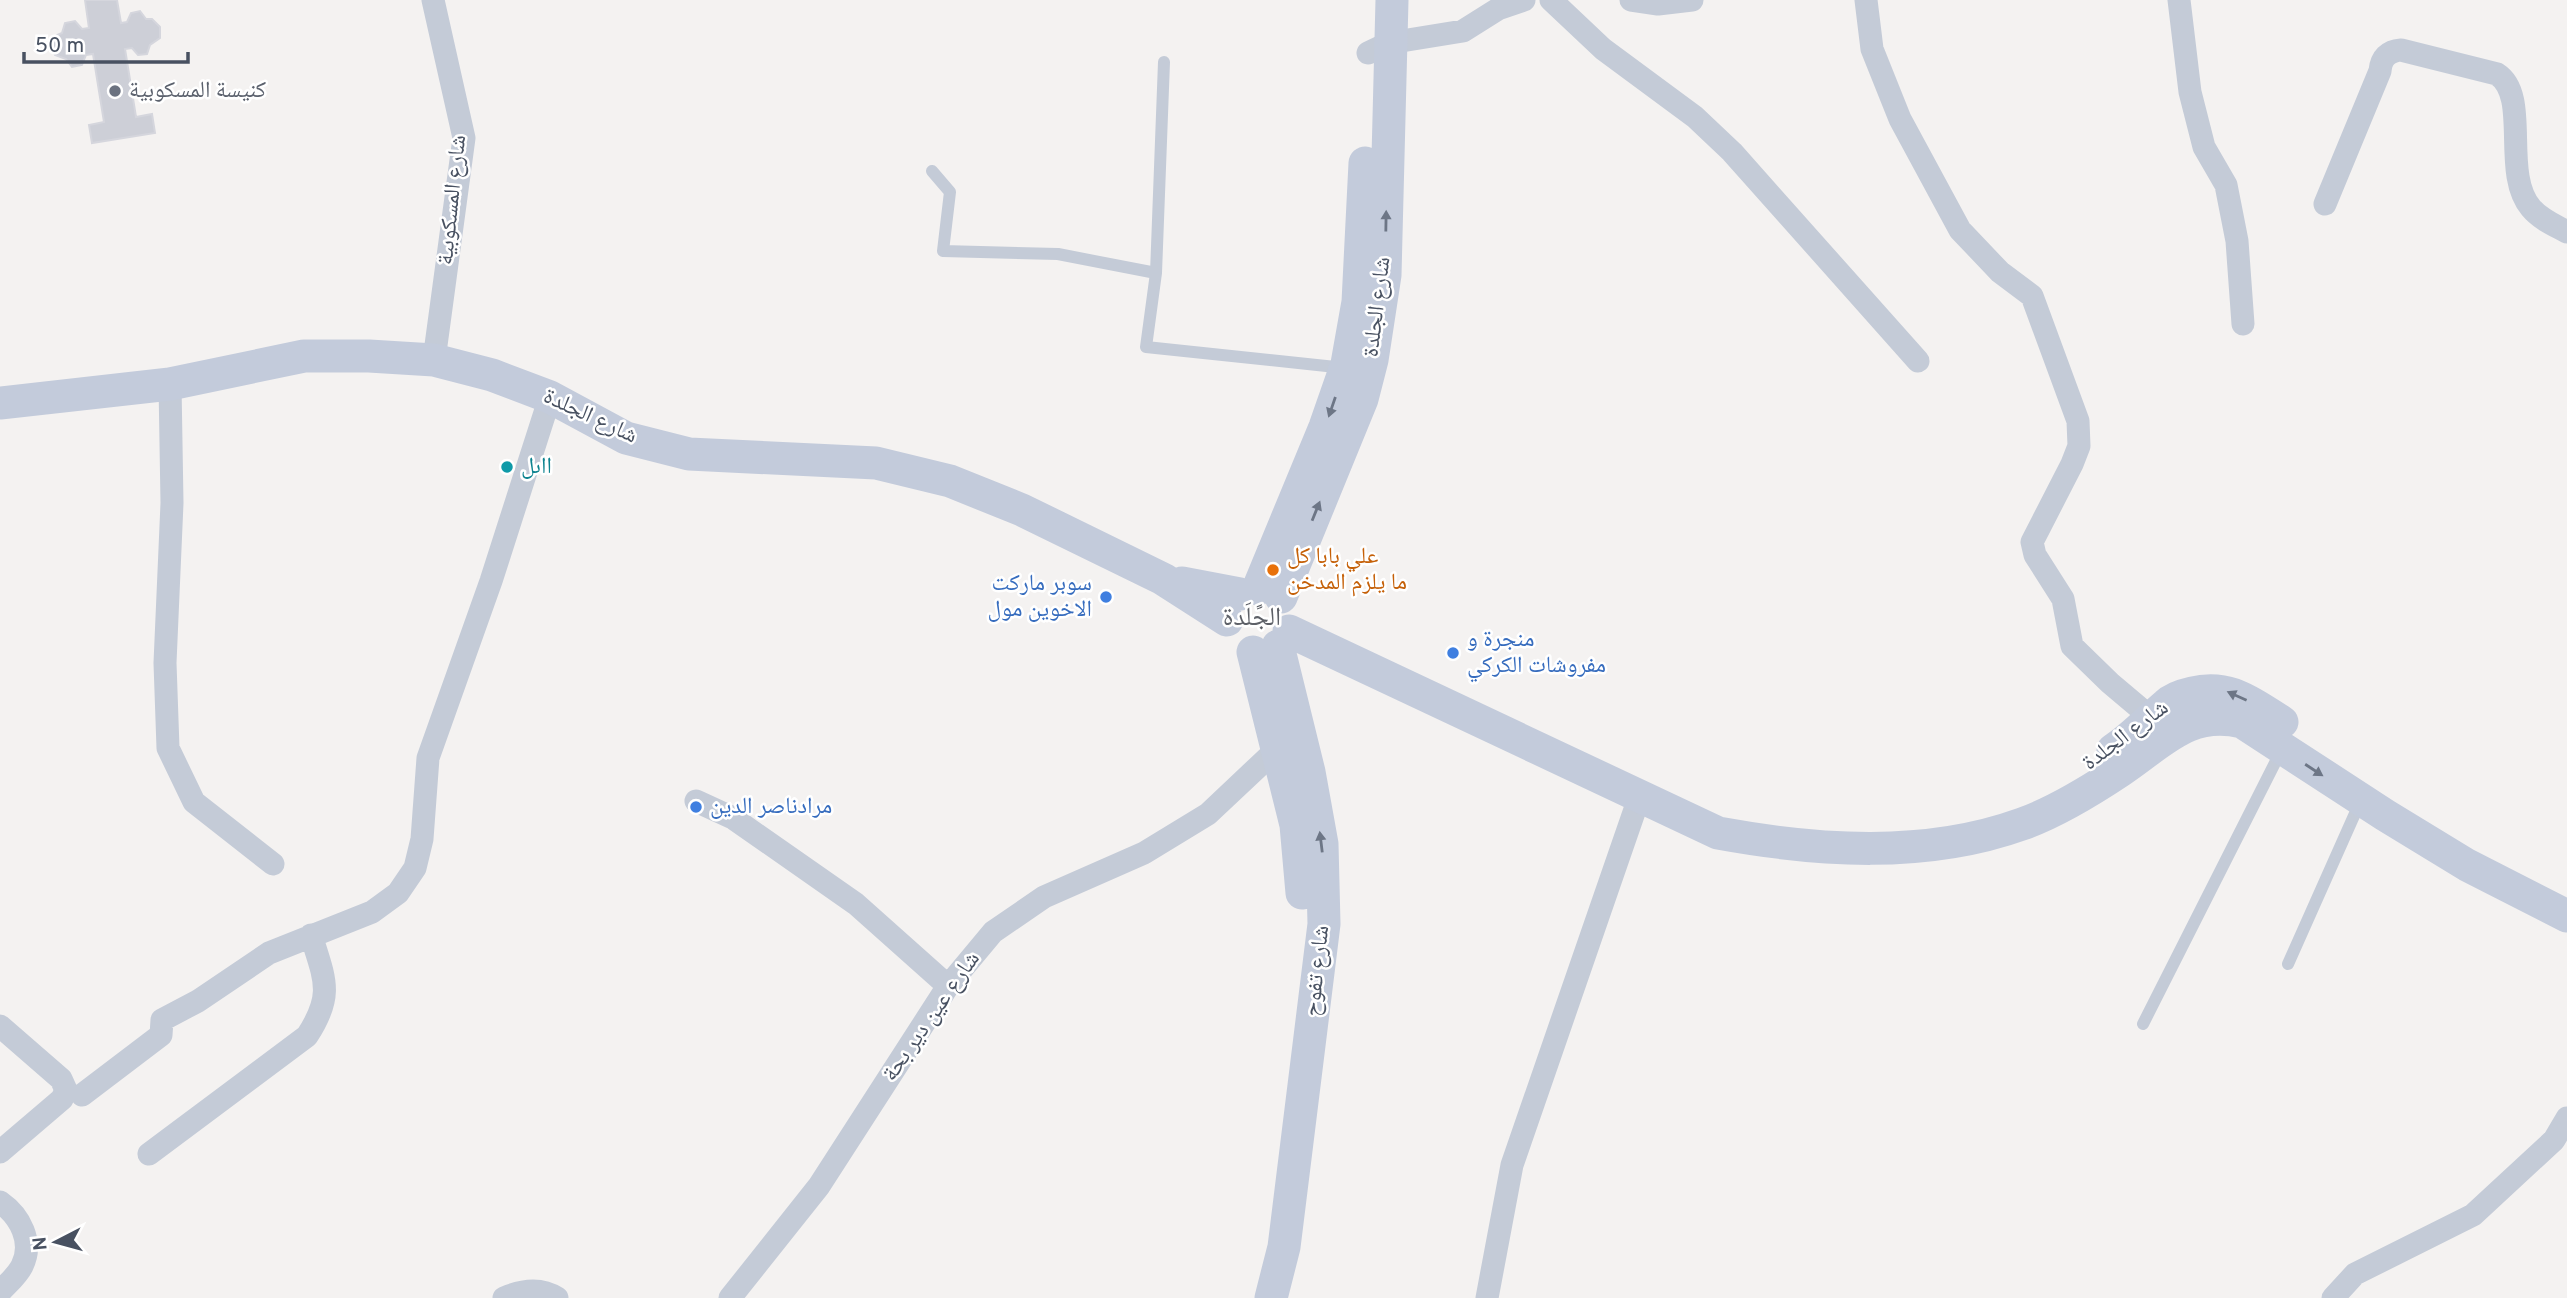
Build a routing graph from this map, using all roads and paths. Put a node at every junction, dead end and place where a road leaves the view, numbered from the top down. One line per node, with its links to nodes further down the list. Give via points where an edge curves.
1 (433, 0): 17 (street, شارع المسكوبية, via 464,138)
2 (1369, 0): 10 (street, شارع الجلدة)
3 (1392, 0): 10 (street, شارع الجلدة)
4 (1524, 0): 10 (street, via 1498,9 1463,31)
5 (1551, 0): 18 (street, via 1603,49 1695,117 1731,152)
6 (1630, 0): 7 (street, via 1658,4)
7 (1692, 0)
8 (1866, 0): 25 (street, via 1872,49 1900,119 1960,230 2000,272 2032,296 2078,421 2079,446 2032,542 2035,555 2063,599 2072,646)
9 (2179, 0): 16 (street, via 2190,92 2204,148 2227,185 2237,241)
10 (1379, 48): 19 (street, شارع الجلدة, via 1358,302); 23 (street, شارع الجلدة, one-way to 10, via 1362,399 1372,360 1385,275)
11 (1164, 62): 15 (lane)
12 (932, 172): 15 (lane, via 950,192 943,251 1058,254)
13 (2325, 204): 14 (street, via 2382,61 2401,50 2497,74 2507,83 2512,96 2517,175 2524,198 2540,216)
14 (2567, 232)
15 (1156, 273): 19 (lane, via 1146,347)
16 (2242, 324)
17 (434, 360): 20 (street, شارع الجلدة, via 304,356); 21 (street, شارع الجلدة)
18 (1919, 361)
19 (1346, 368): 23 (street, شارع الجلدة, one-way to 23)
20 (170, 384): 22 (street, شارع الجلدة); 31 (street, via 168,748 194,802)
21 (550, 397): 23 (street, شارع الجلدة, via 626,438 689,454 876,463 950,481 1022,510 1163,579); 34 (street, via 428,758 422,839 415,868 386,904)
22 (0, 403)
23 (1252, 600): 24 (street, via 1290,613); 24 (street, شارع الجلدة, via 1229,633 1239,646)
24 (1274, 643): 26 (street); 28 (street, شارع الجلدة)
25 (2161, 726): 27 (street, شارع الجلدة, via 2225,718 2242,722); 28 (street, شارع الجلدة, via 2004,811 1937,829 1877,834 1783,829); 32 (street, شارع الجلدة, one-way to 25, via 2426,817 2244,698 2207,690 2188,694 2169,701)
26 (1290, 744): 36 (street, شارع عين دير بحة, via 1208,814 1144,853 1044,897 993,932); 48 (street, via 1302,905 1298,962 1263,1254); 49 (street, شارع تفوح, one-way to 26, via 1284,1247 1324,924 1322,844)
27 (2282, 749): 30 (street, شارع الجلدة, one-way to 30); 37 (lane)
28 (1640, 795): 50 (street, via 1511,1165)
29 (696, 800): 36 (street, via 733,818 856,904)
30 (2361, 800): 33 (street, شارع الجلدة, via 2467,865); 35 (lane)
31 (273, 864)
32 (2567, 898)
33 (2567, 916)
34 (311, 935): 39 (street, via 269,953 162,1020 161,1035); 42 (street, via 325,996 321,1015 306,1037)
35 (2288, 964)
36 (948, 986): 47 (street, شارع عين دير بحة, via 819,1186)
37 (2143, 1024)
38 (0, 1026): 41 (street, via 61,1079 66,1090 62,1099)
39 (82, 1094)
40 (2567, 1118): 51 (street, via 2554,1140 2473,1215 2355,1274)
41 (0, 1152)
42 (149, 1154)
43 (0, 1202): 44 (street, via 21,1224 26,1249 21,1268)
44 (0, 1293)
45 (504, 1298): 46 (street, via 533,1289)
46 (557, 1298)
47 (730, 1298)
48 (1251, 1298)
49 (1272, 1298)
50 (1487, 1298)
51 (2333, 1298)

